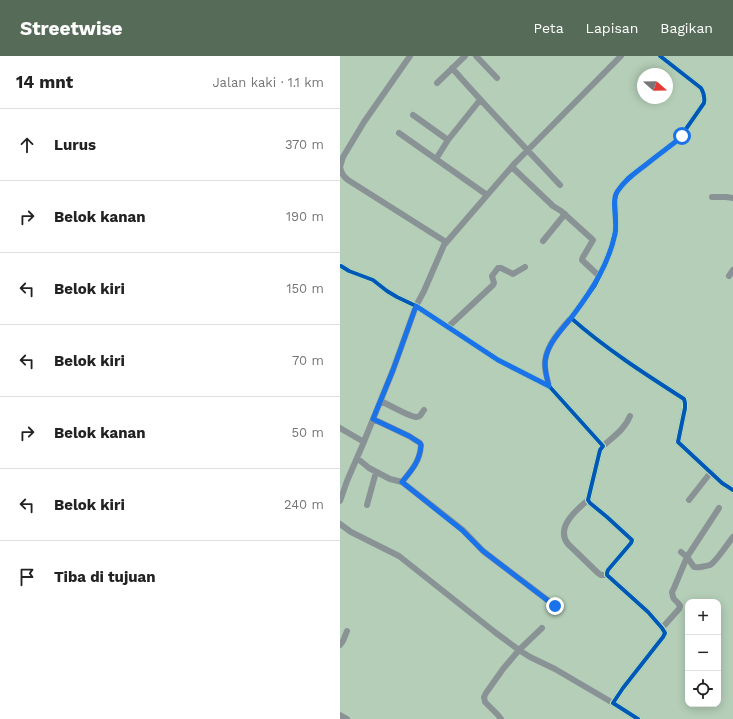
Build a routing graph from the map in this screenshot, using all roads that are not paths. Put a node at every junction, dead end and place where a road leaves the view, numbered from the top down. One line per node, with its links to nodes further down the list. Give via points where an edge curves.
1 (410, 56): 16 (street, via 364,122)
2 (465, 56): 6 (street)
3 (476, 56): 7 (street)
4 (621, 56): 13 (street)
5 (660, 56): 27 (street, via 700,88 705,99 679,139 628,178 617,192 616,233)
6 (452, 68): 8 (street); 9 (street)
7 (498, 78)
8 (437, 83)
9 (480, 100): 12 (street); 13 (street)
10 (413, 115): 12 (street)
11 (399, 133): 14 (street)
12 (448, 140): 14 (street)
13 (528, 150): 15 (street); 17 (street)
14 (436, 159): 18 (street)
15 (512, 166): 18 (street); 21 (street, via 553,206)
16 (340, 167): 23 (street, via 340,171 348,180)
17 (560, 185)
18 (487, 195): 23 (street)
19 (712, 197): 20 (street)
20 (733, 198)
21 (565, 214): 22 (street); 27 (street, via 593,240 582,260)
22 (543, 241)
23 (446, 242): 29 (street)
24 (341, 266): 29 (street, via 373,280 387,291)
25 (525, 267): 31 (street, via 513,274 498,268 492,276 493,285)
26 (733, 270): 28 (street)
27 (599, 276): 30 (street)
28 (729, 276)
29 (416, 306): 31 (street); 33 (street)
30 (571, 318): 32 (street, via 553,341 546,357); 42 (street, via 591,336 684,399 685,408 678,442)
31 (448, 327): 32 (street, via 498,360)
32 (549, 386): 39 (street)
33 (380, 401): 34 (street, via 417,417); 36 (street)
34 (424, 410)
35 (630, 416): 39 (street, via 622,429)
36 (373, 419): 38 (street); 43 (street, via 409,436 421,445 418,460)
37 (340, 428): 38 (street)
38 (364, 442): 40 (street)
39 (603, 446): 46 (street)
40 (357, 458): 41 (street); 45 (street)
41 (376, 472): 43 (street); 48 (street)
42 (710, 472): 44 (street); 47 (street)
43 (402, 482): 55 (street, via 462,530 483,551)
44 (733, 490)
45 (340, 500)
46 (588, 500): 54 (street, via 632,540 608,570); 54 (street, via 570,517 565,527 565,540 598,573)
47 (689, 500)
48 (367, 505)
49 (719, 508): 53 (street)
50 (340, 524): 60 (street, via 399,556)
51 (733, 537): 53 (street, via 710,565 694,567)
52 (681, 552): 53 (street)
53 (687, 557): 57 (street, via 672,592 680,606 679,609)
54 (607, 575): 57 (street)
55 (558, 608)
56 (542, 628): 60 (street)
57 (662, 628): 61 (street, via 663,637)
58 (347, 631): 59 (street)
59 (340, 645)
60 (519, 650): 61 (street); 64 (street, via 484,698)
61 (613, 703): 65 (street)
62 (340, 715): 63 (street)
63 (347, 719)
64 (501, 719)
65 (638, 719)

